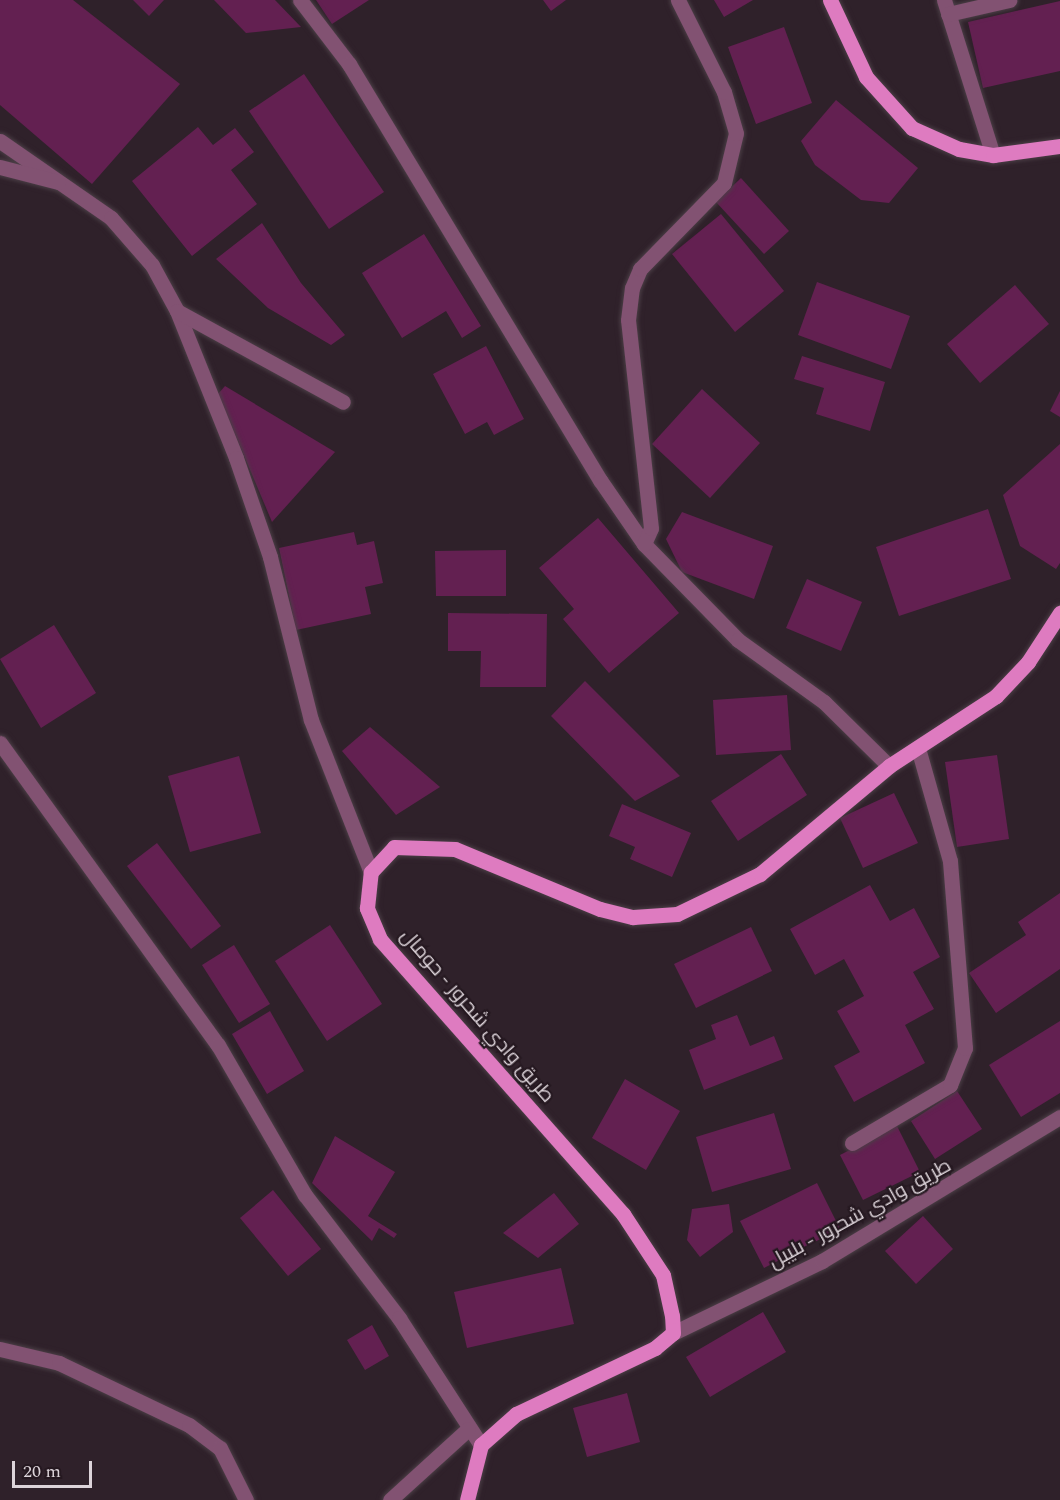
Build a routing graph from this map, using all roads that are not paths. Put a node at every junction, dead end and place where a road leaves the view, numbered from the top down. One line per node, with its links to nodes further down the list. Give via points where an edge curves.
1 (300, 0): 13 (street, via 349,64 588,460)
2 (678, 0): 13 (street, via 724,92 736,133 724,183 640,269 632,288 628,320 651,528)
3 (830, 0): 8 (main road, via 866,77 912,128 959,149)
4 (1009, 0): 5 (street)
5 (946, 7): 8 (street)
6 (0, 141): 10 (street)
7 (1060, 146): 8 (main road)
8 (993, 155)
9 (0, 167): 10 (street)
10 (71, 186): 11 (street, via 111,218 152,265)
11 (177, 311): 12 (street); 18 (street, via 236,458 270,557 311,720)
12 (343, 402)
13 (644, 543): 17 (street, via 738,640 825,702)
14 (1060, 613): 16 (main road, via 1028,662 996,696)
15 (0, 743): 23 (street, via 218,1045 305,1195 399,1318)
16 (918, 748): 17 (main road); 20 (street, via 950,861 965,1048 950,1085)
17 (889, 766): 18 (main road, via 760,874 677,914 633,917 600,909 455,849 394,847)
18 (370, 872): 21 (main road, طريق وادي شحرور - حومال, via 367,908 380,939 643,1240 663,1275)
19 (1060, 1118): 21 (street, طريق وادي شحرور - بليبل, via 822,1262)
20 (852, 1143)
21 (673, 1333): 24 (main road, via 635,1359 516,1414)
22 (0, 1349): 25 (street, via 59,1364 189,1425 220,1448)
23 (468, 1429): 24 (street); 26 (street)
24 (481, 1445): 27 (main road)
25 (246, 1500)
26 (390, 1500)
27 (467, 1500)

